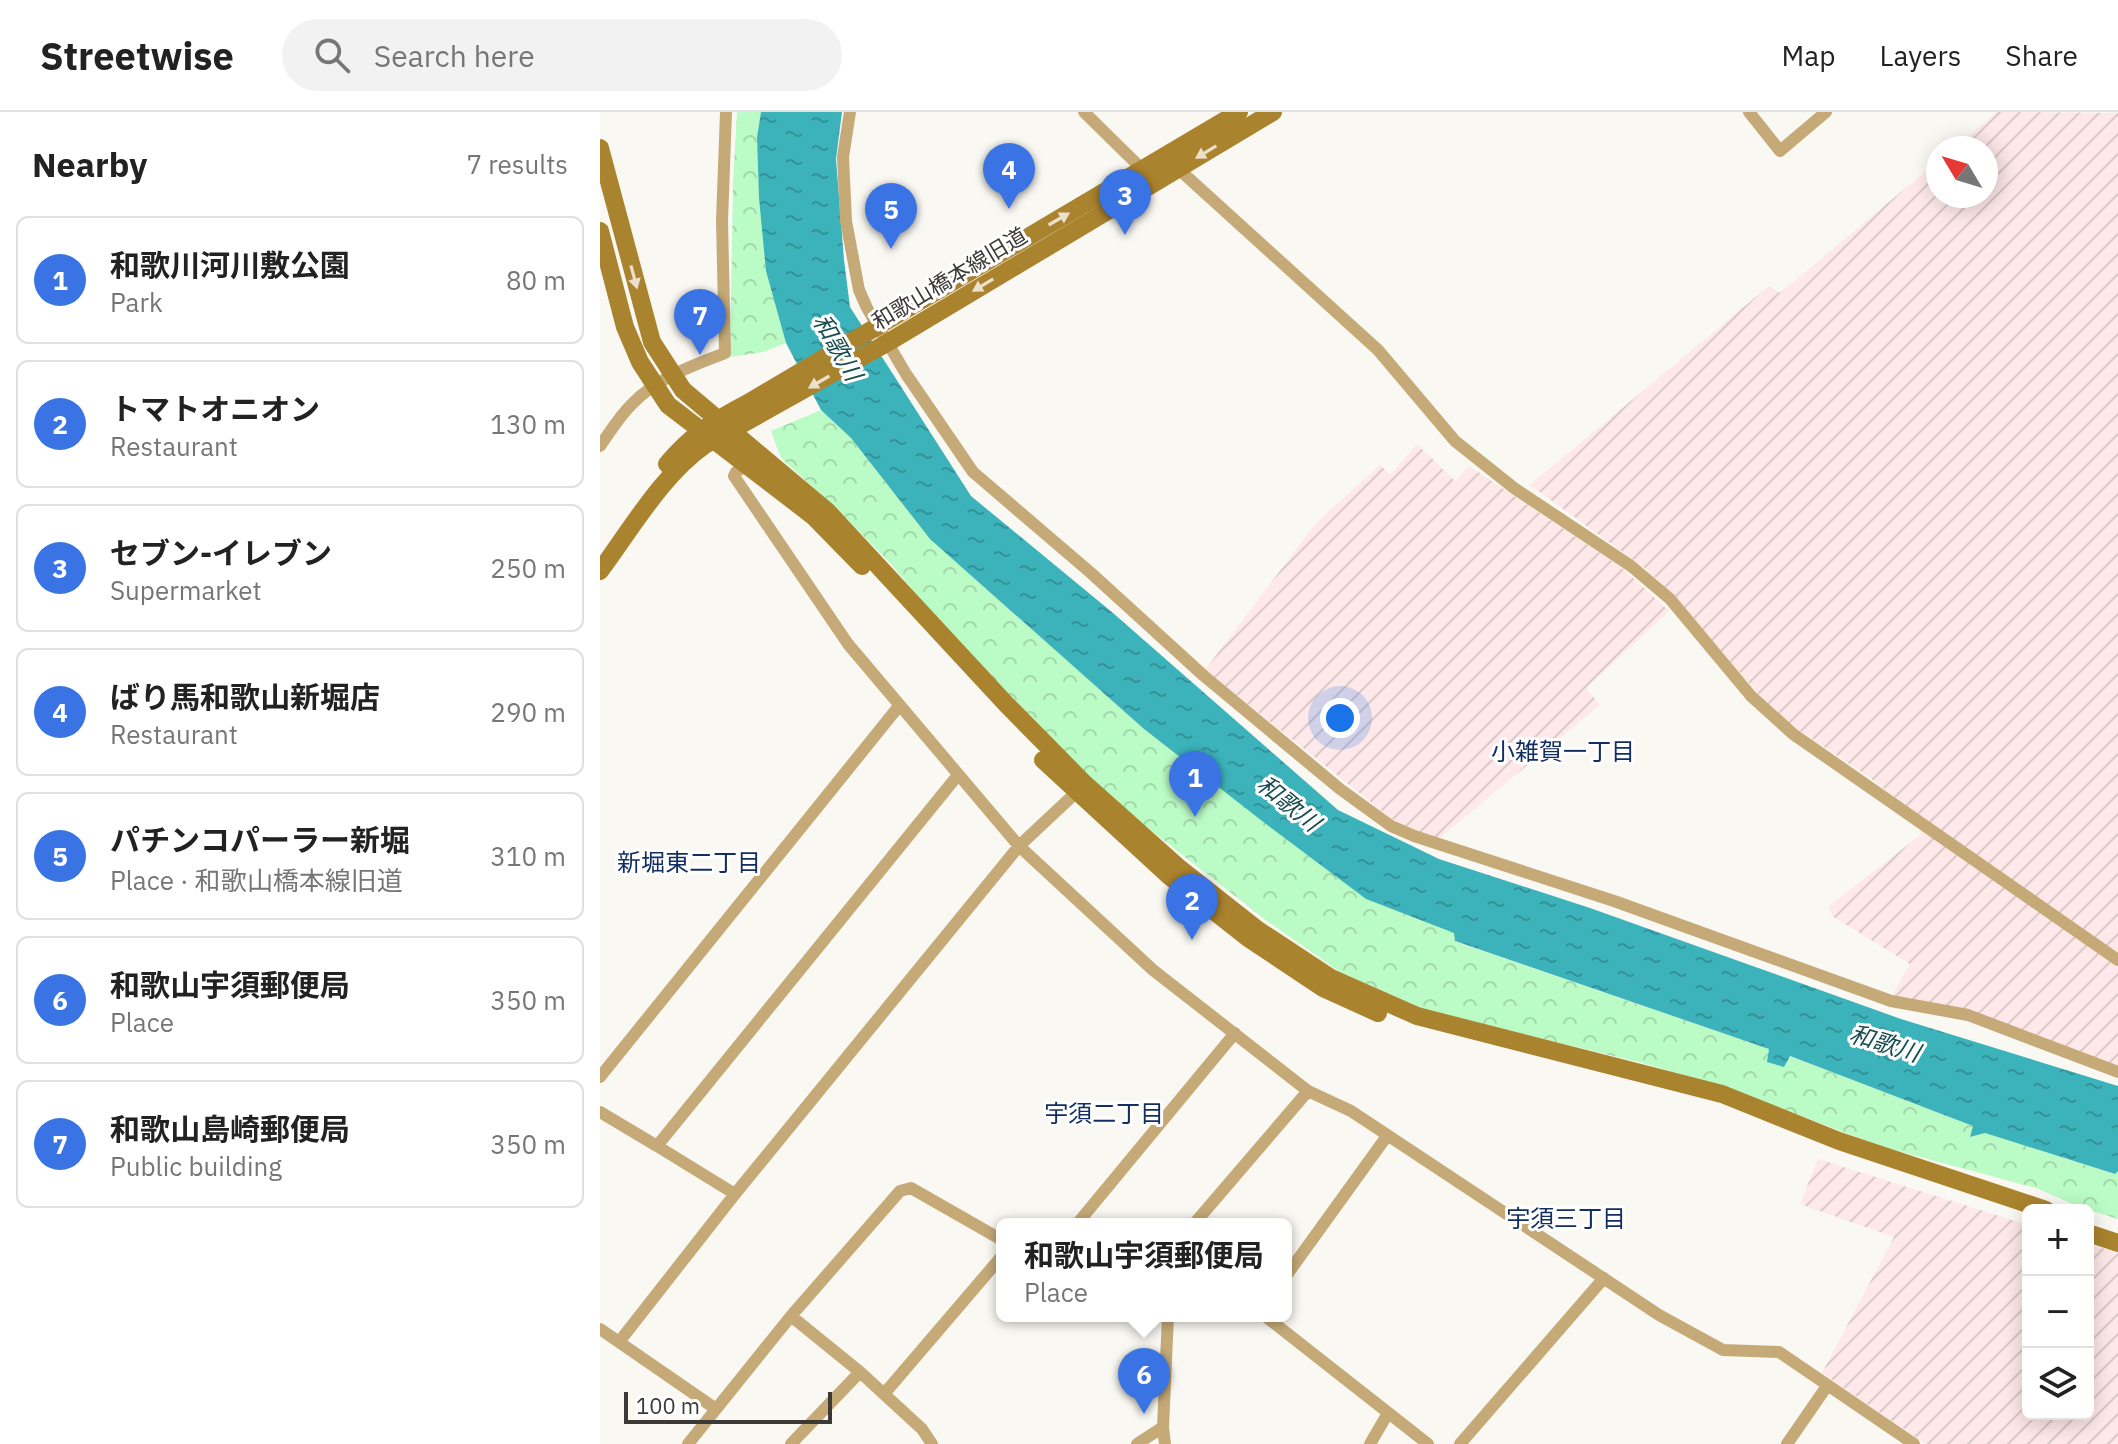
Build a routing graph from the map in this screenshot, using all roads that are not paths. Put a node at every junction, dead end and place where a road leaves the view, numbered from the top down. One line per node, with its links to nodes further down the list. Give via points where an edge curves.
1 (726, 112): 15 (street, via 725,353)
2 (850, 112): 13 (street, via 843,157 846,221 859,290)
3 (1084, 112): 10 (street)
4 (1239, 112): 9 (street, 和歌山橋本線旧道)
5 (1273, 112): 9 (street, 和歌山橋本線旧道, one-way to 9)
6 (1749, 112): 7 (street, via 1780,151)
7 (1826, 112)
8 (600, 148): 11 (street)
9 (1172, 162): 10 (street, 和歌山橋本線旧道); 26 (street, via 1378,350 1455,441 1670,599 1751,696 1793,734)
10 (1149, 176): 13 (street, 和歌山橋本線旧道, one-way to 10); 14 (street, 和歌山橋本線旧道, one-way to 14)
11 (621, 229): 12 (street); 15 (street, one-way to 15, via 652,342)
12 (601, 235): 16 (street, via 625,327)
13 (874, 327): 14 (street); 17 (street, 和歌山橋本線旧道)
14 (884, 344): 17 (street, 和歌山橋本線旧道, one-way to 17); 28 (street, via 973,472 1204,676 1391,826 1891,1001 1968,1015)
15 (673, 376): 16 (street); 18 (street)
16 (655, 387): 18 (street, via 668,405); 19 (street, via 631,404)
17 (753, 410): 18 (street, 和歌山橋本線旧道)
18 (715, 430): 20 (street); 21 (street, 和歌山橋本線旧道, via 671,475); 24 (street, via 828,512)
19 (600, 446)
20 (747, 465): 22 (street, via 734,476 848,644); 24 (street, via 813,516)
21 (600, 570)
22 (899, 706): 23 (street); 29 (street)
23 (958, 775): 25 (street); 33 (street)
24 (1080, 788): 25 (street); 35 (street, via 1258,930 1331,978 1417,1016 1722,1094 1839,1141); 36 (street, via 1169,876 1248,938 1323,988 1396,1021 1715,1104 1832,1151)
25 (1019, 846): 27 (street, via 1153,970); 34 (street)
26 (2118, 960)
27 (1235, 1033): 30 (street); 37 (street)
28 (2118, 1072)
29 (600, 1077)
30 (1308, 1091): 32 (street); 38 (street)
31 (600, 1112): 33 (street)
32 (1387, 1136): 45 (street); 46 (street)
33 (657, 1146): 34 (street)
34 (735, 1194): 51 (street)
35 (2028, 1204)
36 (2022, 1212)
37 (1082, 1218)
38 (1199, 1218)
39 (2094, 1225): 40 (street)
40 (2118, 1232)
41 (2094, 1235): 43 (street)
42 (996, 1237): 47 (street, via 911,1188 900,1191)
43 (2118, 1243)
44 (996, 1263): 54 (street)
45 (1292, 1268)
46 (1604, 1278): 53 (street, via 1723,1350 1779,1352); 66 (street)
47 (791, 1316): 52 (street); 55 (street)
48 (1168, 1322): 57 (street)
49 (1273, 1322): 56 (street)
50 (600, 1329): 51 (street)
51 (619, 1342): 55 (street)
52 (860, 1372): 54 (street); 60 (street)
53 (1827, 1386): 58 (street); 67 (street)
54 (884, 1394): 61 (street)
55 (716, 1409): 59 (street)
56 (1388, 1413): 64 (street); 65 (street)
57 (1163, 1427): 62 (street); 63 (street)
58 (1789, 1442)
59 (688, 1444)
60 (791, 1444)
61 (932, 1444)
62 (1137, 1444)
63 (1165, 1444)
64 (1370, 1444)
65 (1428, 1444)
66 (1460, 1444)
67 (1914, 1444)

